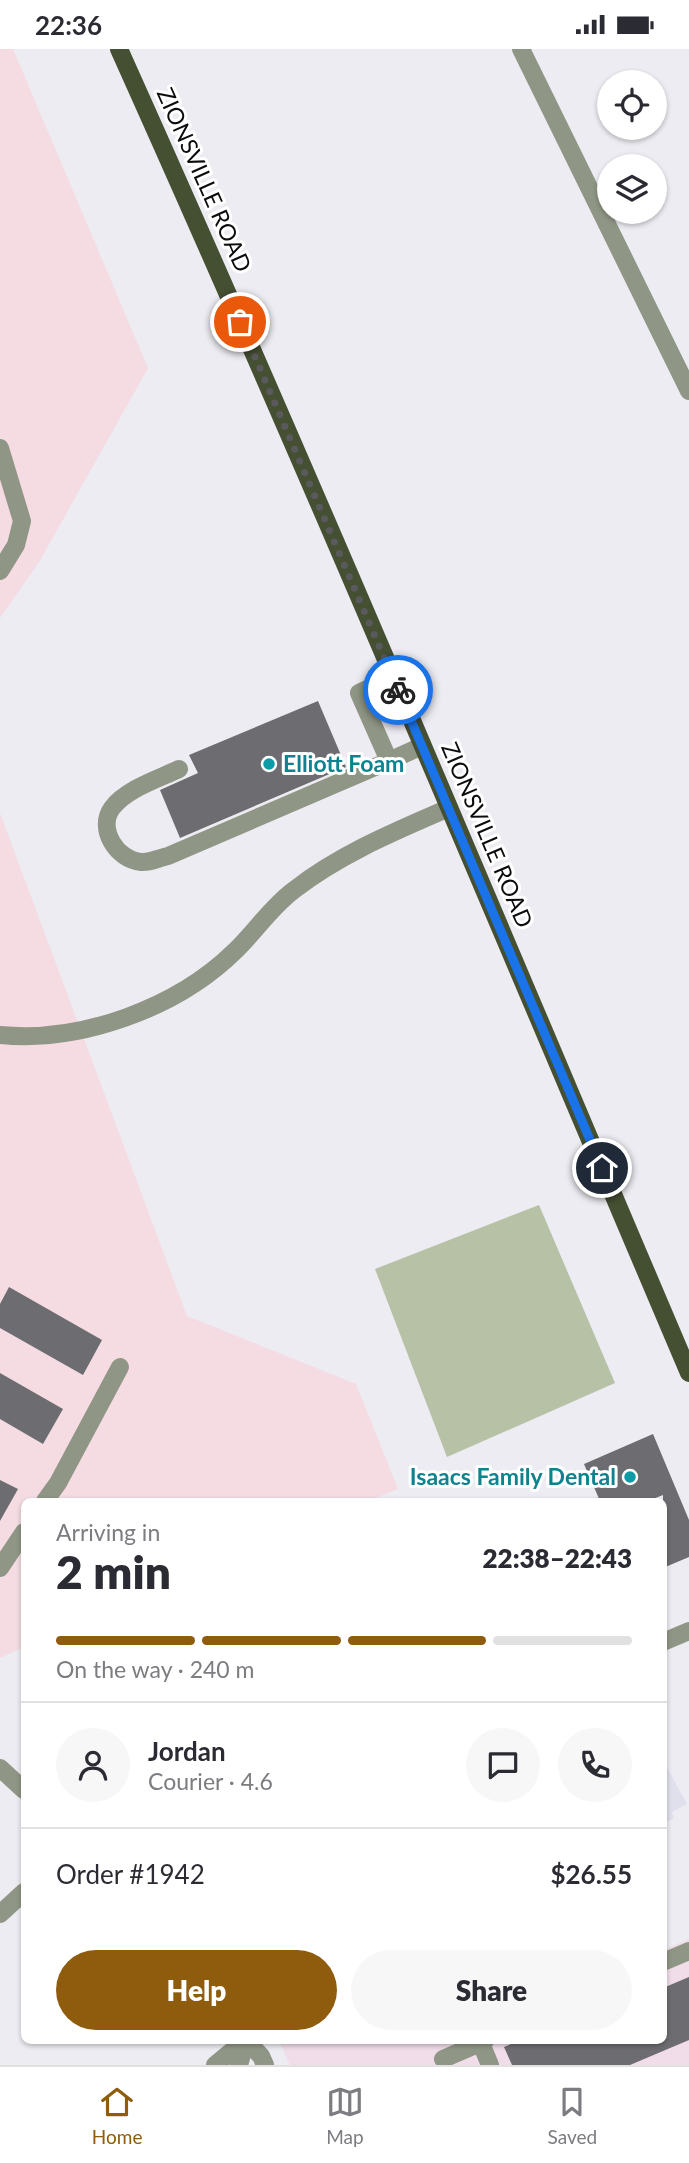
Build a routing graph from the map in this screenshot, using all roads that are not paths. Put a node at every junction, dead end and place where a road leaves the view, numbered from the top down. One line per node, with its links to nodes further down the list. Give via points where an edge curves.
1 (119, 49): 7 (main road, ZIONSVILLE ROAD)
2 (521, 49): 3 (street)
3 (689, 391)
4 (1, 453): 5 (street)
5 (7, 495): 6 (street, via 22,521 16,545)
6 (0, 571)
7 (393, 677): 8 (main road, ZIONSVILLE ROAD); 9 (street, via 359,693)
8 (422, 746): 9 (street); 11 (main road, ZIONSVILLE ROAD)
9 (388, 761): 10 (street, via 168,856 130,860 112,844 107,820 111,809 141,787)
10 (179, 769)
11 (449, 808): 12 (street, via 367,844 293,890 234,952 155,1007 60,1033); 14 (main road, ZIONSVILLE ROAD)
12 (0, 1035)
13 (120, 1367): 15 (street)
14 (689, 1373)
15 (47, 1498)
16 (21, 1536): 17 (street)
17 (0, 1568)
18 (689, 1631): 19 (street)
19 (667, 1640)
20 (0, 1768): 21 (street)
21 (21, 1787)
22 (21, 1898): 23 (street)
23 (0, 1914)
24 (689, 1951): 25 (street)
25 (667, 1960)
26 (242, 2044): 32 (street)
27 (245, 2044): 33 (street)
28 (249, 2044): 34 (street)
29 (476, 2044): 31 (street)
30 (483, 2044): 35 (street)
31 (443, 2059)
32 (215, 2065)
33 (239, 2065)
34 (265, 2065)
35 (490, 2065)

